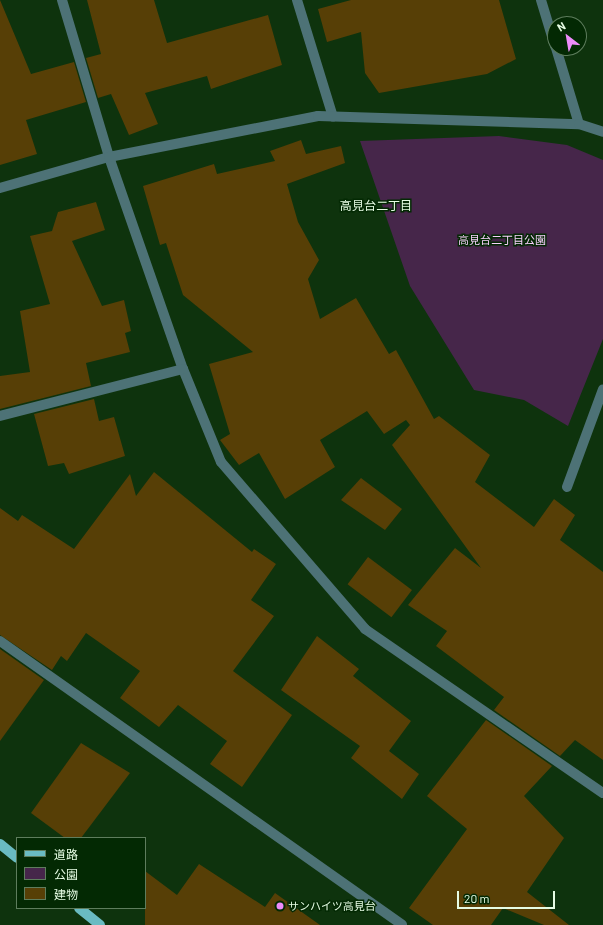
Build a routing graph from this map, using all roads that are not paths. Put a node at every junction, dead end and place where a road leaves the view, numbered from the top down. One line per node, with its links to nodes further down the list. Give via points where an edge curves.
1 (62, 0): 9 (street)
2 (297, 0): 6 (street)
3 (541, 0): 4 (street)
4 (547, 20)
5 (558, 56): 7 (street)
6 (333, 117): 7 (street); 9 (street, via 318,116)
7 (579, 124): 8 (street)
8 (603, 132)
9 (109, 157): 10 (street); 11 (street)
10 (0, 188)
11 (184, 369): 13 (street); 16 (street, via 221,462 365,629)
12 (603, 389): 14 (street)
13 (0, 416)
14 (567, 486)
15 (0, 641): 21 (street)
16 (603, 793)
17 (0, 844): 18 (main road)
18 (16, 857)
19 (80, 909): 20 (main road)
20 (100, 925)
21 (402, 925)

